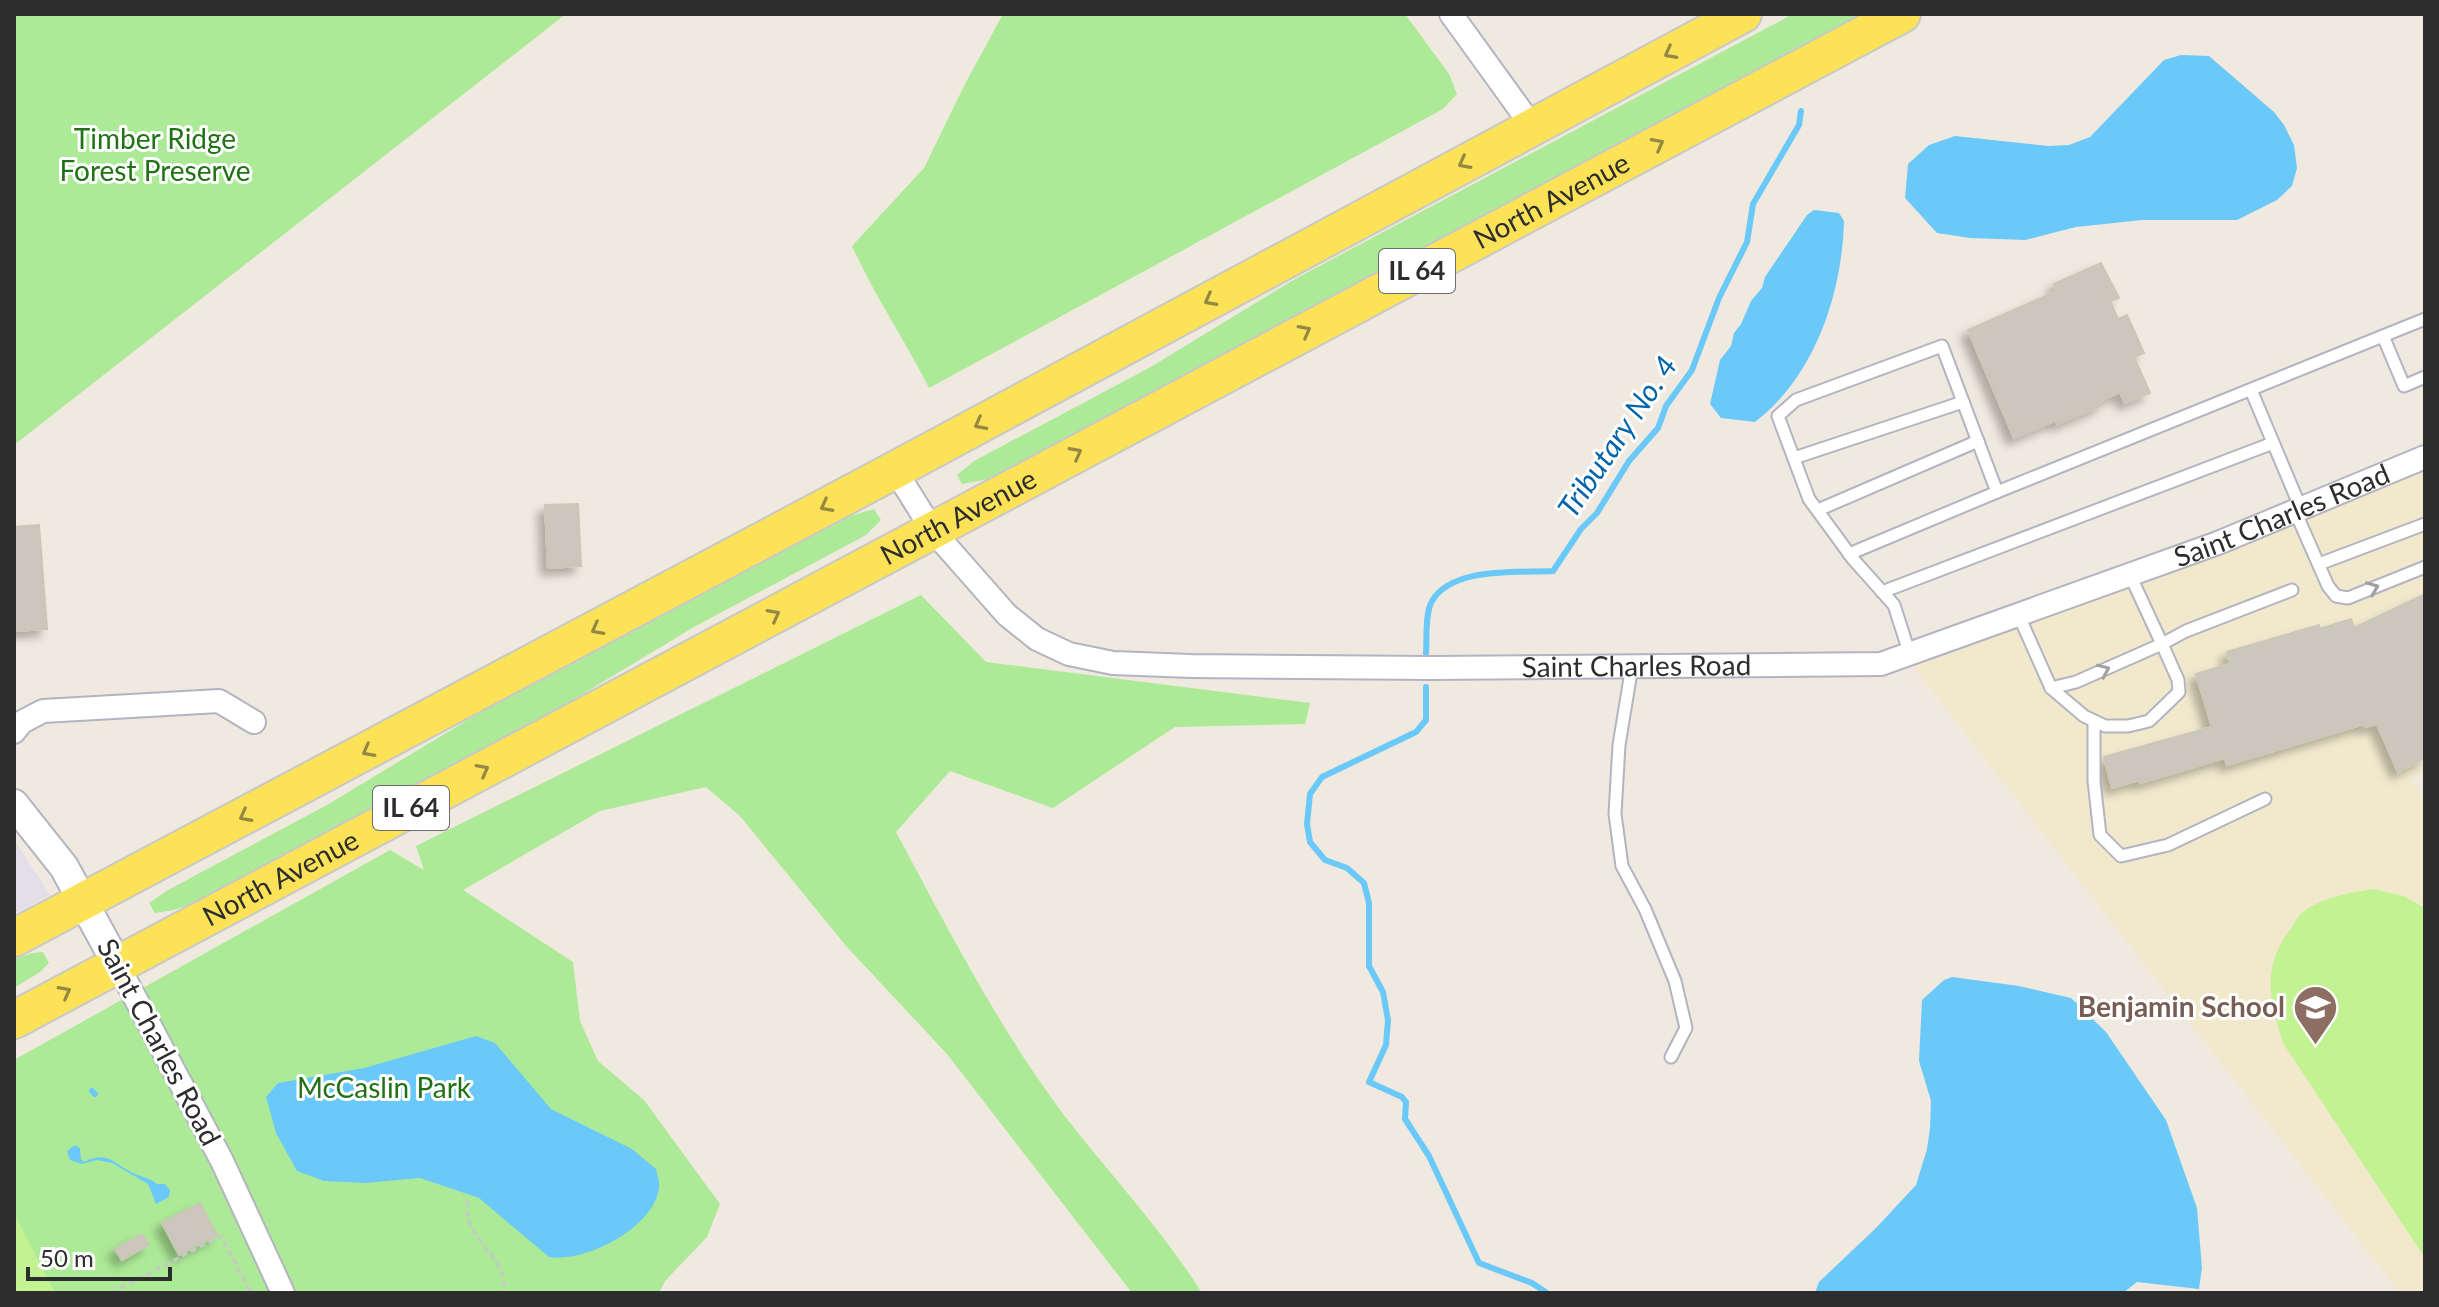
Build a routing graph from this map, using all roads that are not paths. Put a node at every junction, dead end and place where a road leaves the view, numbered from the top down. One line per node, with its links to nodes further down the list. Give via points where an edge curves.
1 (1451, 14): 4 (street)
2 (1743, 14): 4 (main road, IL 64, one-way to 4)
3 (1902, 14): 19 (main road, North Avenue / IL 64, one-way to 3)
4 (1532, 126): 14 (main road, IL 64, one-way to 14)
5 (2425, 319): 6 (lane)
6 (2383, 336): 7 (lane, via 2404,386); 8 (lane)
7 (2425, 377)
8 (2251, 390): 11 (lane); 15 (lane)
9 (1963, 402): 10 (lane); 13 (lane); 13 (lane, via 1942,346 1796,400 1778,416)
10 (1978, 441): 15 (lane); 16 (lane)
11 (2273, 443): 17 (lane); 25 (lane)
12 (2425, 457): 17 (street, Saint Charles Road)
13 (1794, 458): 16 (lane)
14 (895, 470): 19 (street, Saint Charles Road); 36 (main road, IL 64, one-way to 36)
15 (1997, 492): 20 (lane)
16 (1818, 510): 20 (lane)
17 (2298, 510): 21 (lane); 23 (street, Saint Charles Road)
18 (2425, 524): 21 (lane)
19 (933, 531): 29 (street, Saint Charles Road, via 1007,615 1037,639 1069,654 1113,663); 38 (main road, North Avenue / IL 64, one-way to 19)
20 (1849, 554): 25 (lane)
21 (2319, 564): 22 (lane, one-way to 22, via 2336,596 2348,598)
22 (2425, 567)
23 (2130, 575): 26 (street, Saint Charles Road); 27 (lane)
24 (2292, 590): 27 (lane)
25 (1882, 592): 28 (lane, via 1894,605)
26 (2019, 616): 28 (street, Saint Charles Road); 30 (lane)
27 (2162, 644): 30 (lane, one-way to 27); 31 (lane, via 2179,692 2149,721 2128,726)
28 (1910, 655): 29 (street, Saint Charles Road, via 1881,664)
29 (1632, 666): 40 (lane, via 1615,814 1622,866 1675,981 1686,1028)
30 (2051, 688): 31 (lane)
31 (2094, 721): 34 (lane, via 2100,835 2121,856 2168,845)
32 (254, 722): 33 (street, via 219,701 43,711)
33 (14, 732)
34 (2265, 799)
35 (14, 804): 36 (street, Saint Charles Road)
36 (84, 902): 37 (main road, IL 64); 38 (street, Saint Charles Road)
37 (14, 938)
38 (117, 964): 39 (main road, North Avenue / IL 64, one-way to 38); 41 (street, Saint Charles Road, via 222,1161)
39 (14, 1020)
40 (1671, 1057)
41 (283, 1293)

